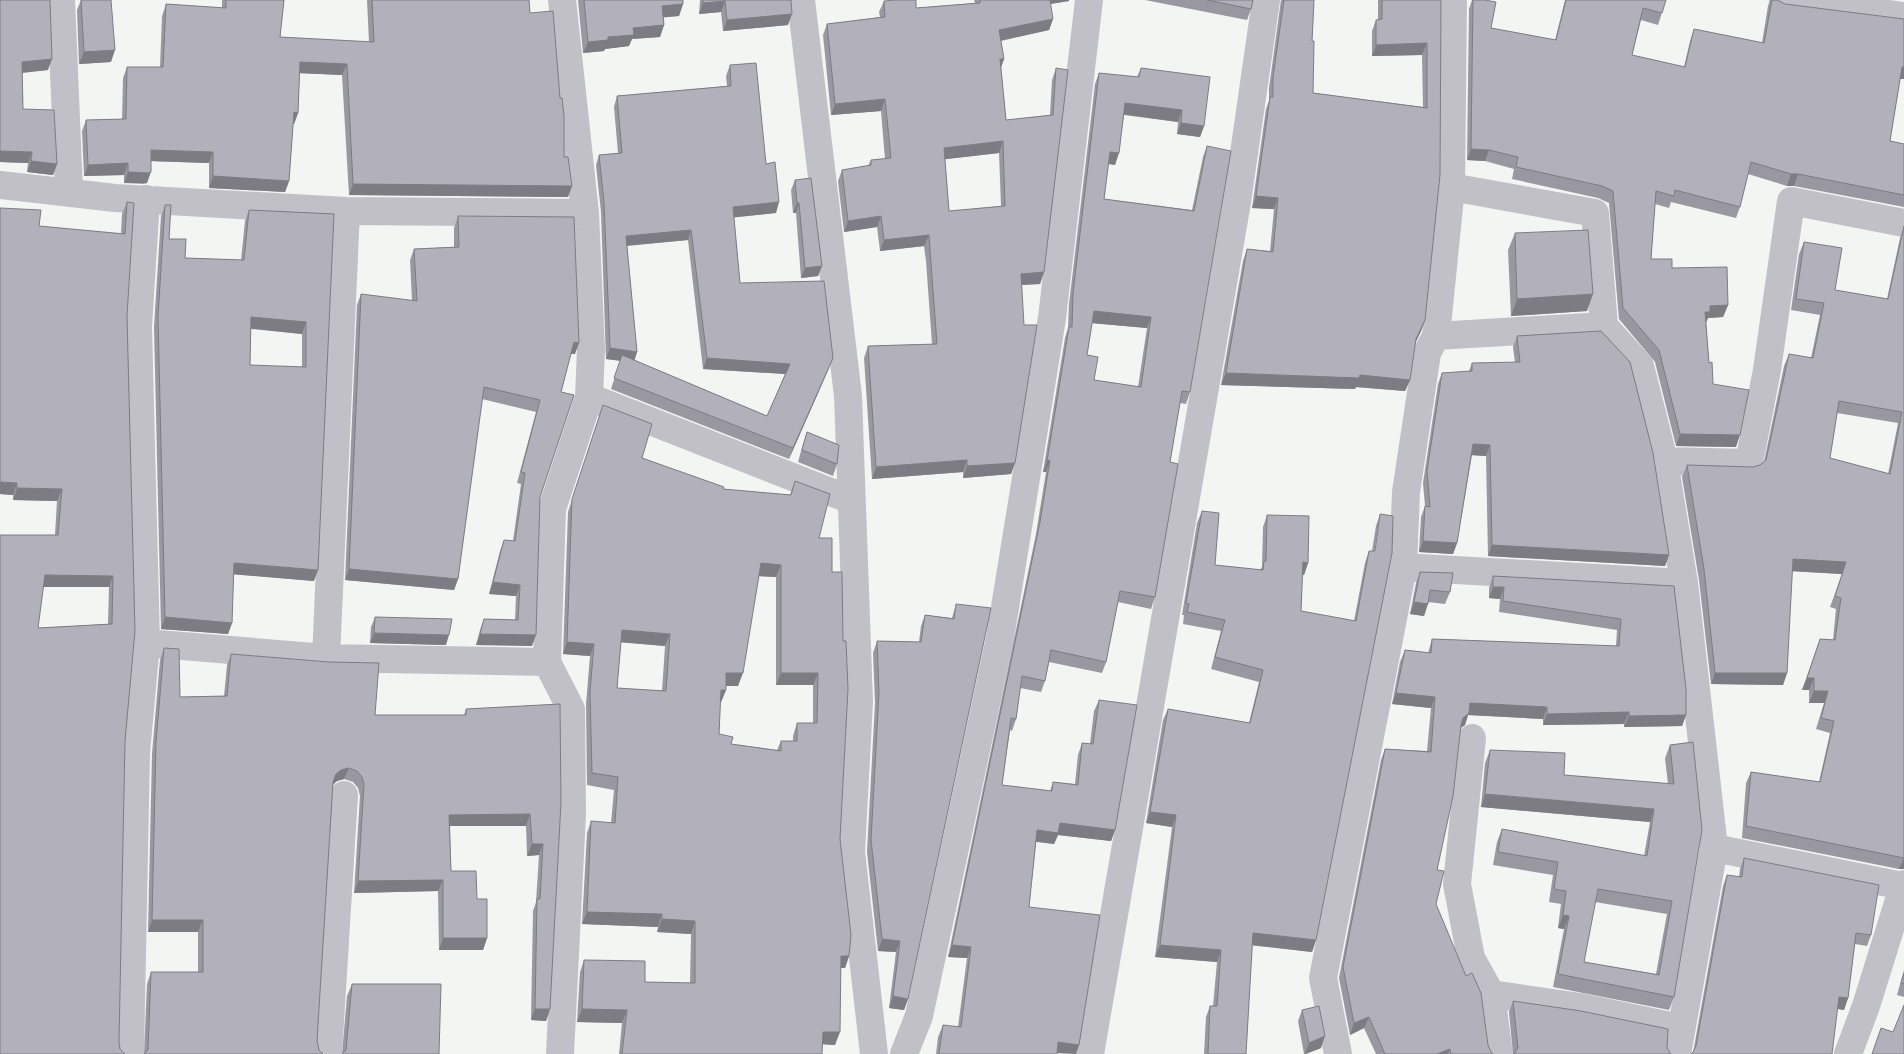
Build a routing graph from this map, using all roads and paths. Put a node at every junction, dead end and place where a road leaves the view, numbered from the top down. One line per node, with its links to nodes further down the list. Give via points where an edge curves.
1 (61, 0): 11 (street)
2 (562, 0): 14 (street)
3 (801, 0): 20 (street, via 848,396)
4 (1089, 0): 36 (street, via 1052,318 1000,638 919,1016)
5 (1266, 0): 37 (street, via 1237,202)
6 (1453, 0): 10 (street)
7 (1783, 0): 8 (street)
8 (1904, 16)
9 (0, 185): 11 (street)
10 (1451, 187): 16 (street, via 1595,213); 17 (street)
11 (69, 192): 12 (street)
12 (146, 199): 13 (street); 23 (street, via 138,328)
13 (346, 211): 14 (street); 24 (street)
14 (585, 212): 18 (street, via 591,350)
15 (1904, 223): 19 (street, via 1790,201 1767,370 1749,463)
16 (1604, 326): 17 (street); 19 (street, via 1640,366)
17 (1436, 336): 21 (street, via 1427,353 1406,492)
18 (589, 397): 20 (street); 25 (street, via 552,509)
19 (1664, 461): 22 (street)
20 (851, 500): 35 (street, via 859,702 851,852)
21 (1403, 567): 22 (street); 38 (street, via 1323,978)
22 (1684, 583): 28 (street)
23 (146, 643): 24 (street); 32 (street, via 136,753)
24 (326, 658): 25 (street)
25 (547, 662): 34 (street, via 570,709 572,814)
26 (1472, 738): 30 (street, via 1457,884 1471,958)
27 (344, 795): 33 (street)
28 (1714, 848): 29 (street); 31 (street)
29 (1904, 885): 40 (street)
30 (1490, 994): 31 (street, via 1580,1007); 39 (street)
31 (1678, 1041)
32 (130, 1054)
33 (328, 1054)
34 (560, 1054)
35 (874, 1054)
36 (904, 1054)
37 (1090, 1054)
38 (1338, 1054)
39 (1498, 1054)
40 (1848, 1054)

